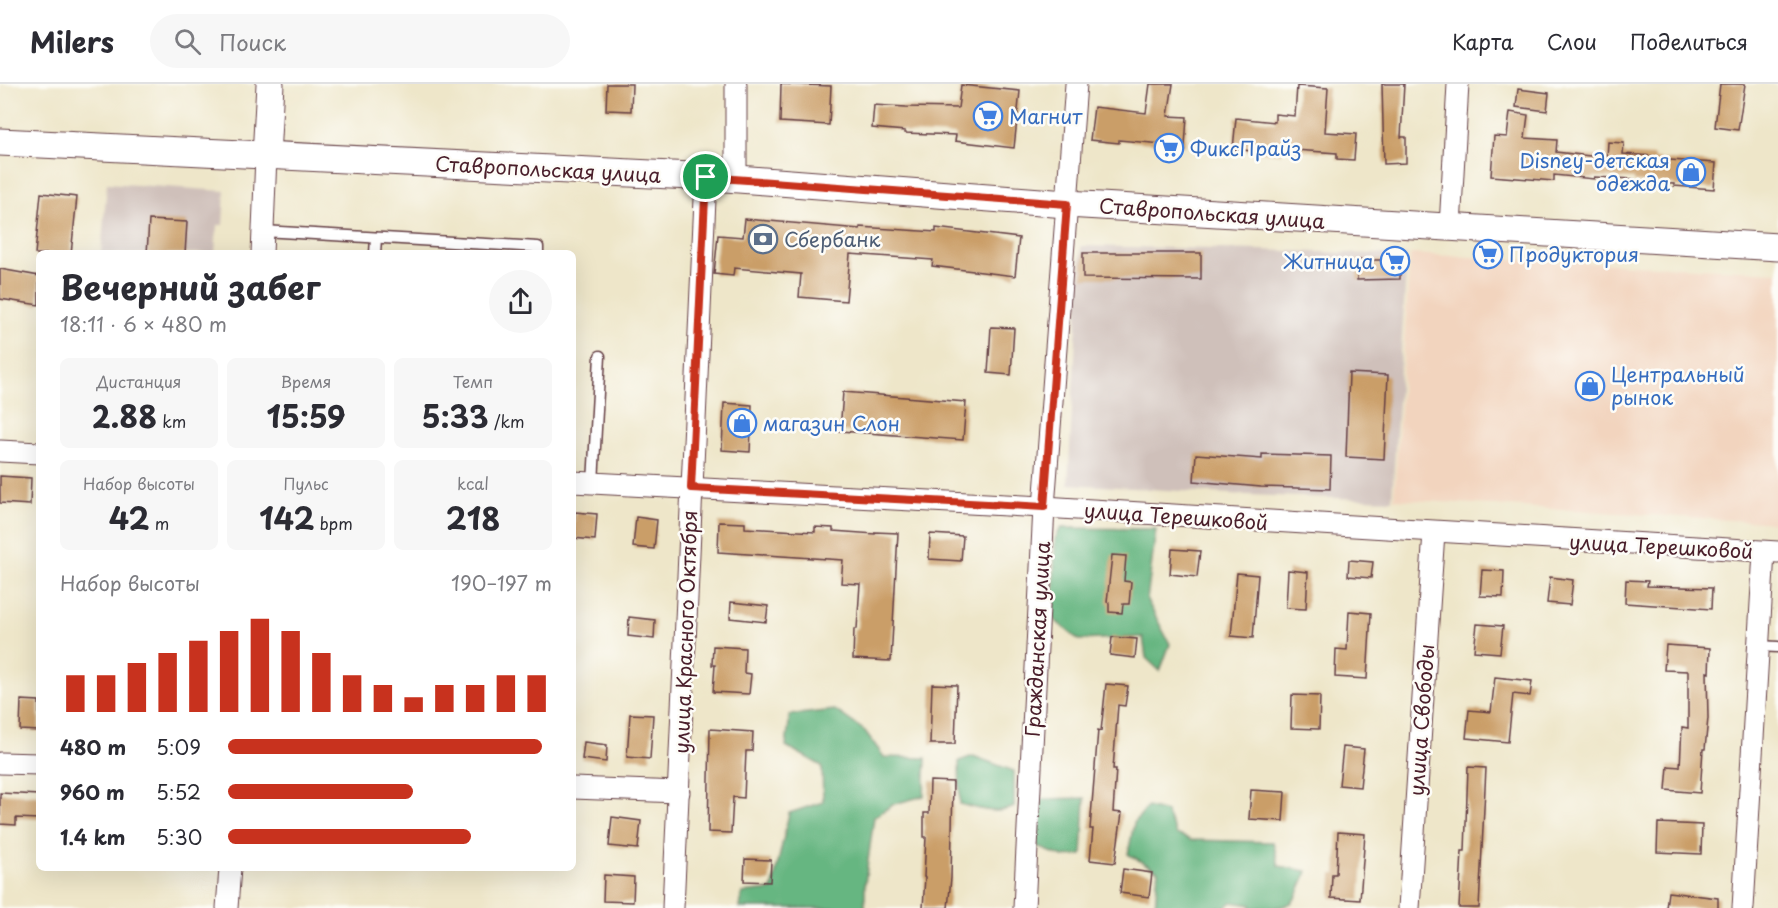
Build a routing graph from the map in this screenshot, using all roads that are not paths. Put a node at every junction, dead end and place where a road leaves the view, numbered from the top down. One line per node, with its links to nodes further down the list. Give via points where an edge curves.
1 (270, 84): 6 (street)
2 (736, 84): 8 (street)
3 (1076, 84): 9 (street, Гражданская улица)
4 (1458, 84): 10 (street)
5 (0, 142): 6 (street, Ставропольская улица)
6 (266, 156): 7 (street, Ставропольская улица); 11 (street)
7 (706, 177): 8 (street, Ставропольская улица); 21 (street, улица Красного Октября)
8 (736, 179): 9 (street, Ставропольская улица)
9 (1067, 204): 10 (street, Ставропольская улица); 22 (street, Гражданская улица)
10 (1450, 227): 13 (street, Ставропольская улица)
11 (263, 231): 12 (lane); 14 (street)
12 (376, 238): 15 (lane); 16 (lane)
13 (1778, 247)
14 (262, 250)
15 (375, 250)
16 (538, 250)
17 (600, 356): 20 (lane)
18 (0, 451): 19 (street)
19 (36, 453)
20 (583, 483): 21 (street, улица Терешковой)
21 (691, 488): 22 (street, улица Терешковой); 29 (street, улица Красного Октября)
22 (1044, 507): 23 (street, улица Терешковой); 33 (street, Гражданская улица)
23 (1434, 532): 24 (street, улица Терешковой); 34 (street, улица Свободы)
24 (1771, 552): 25 (street)
25 (1768, 646): 35 (street)
26 (0, 763): 27 (street)
27 (36, 764)
28 (576, 788): 29 (street)
29 (679, 792): 32 (street, улица Красного Октября)
30 (230, 871): 31 (street)
31 (227, 908)
32 (673, 908)
33 (1024, 908)
34 (1409, 908)
35 (1743, 908)

